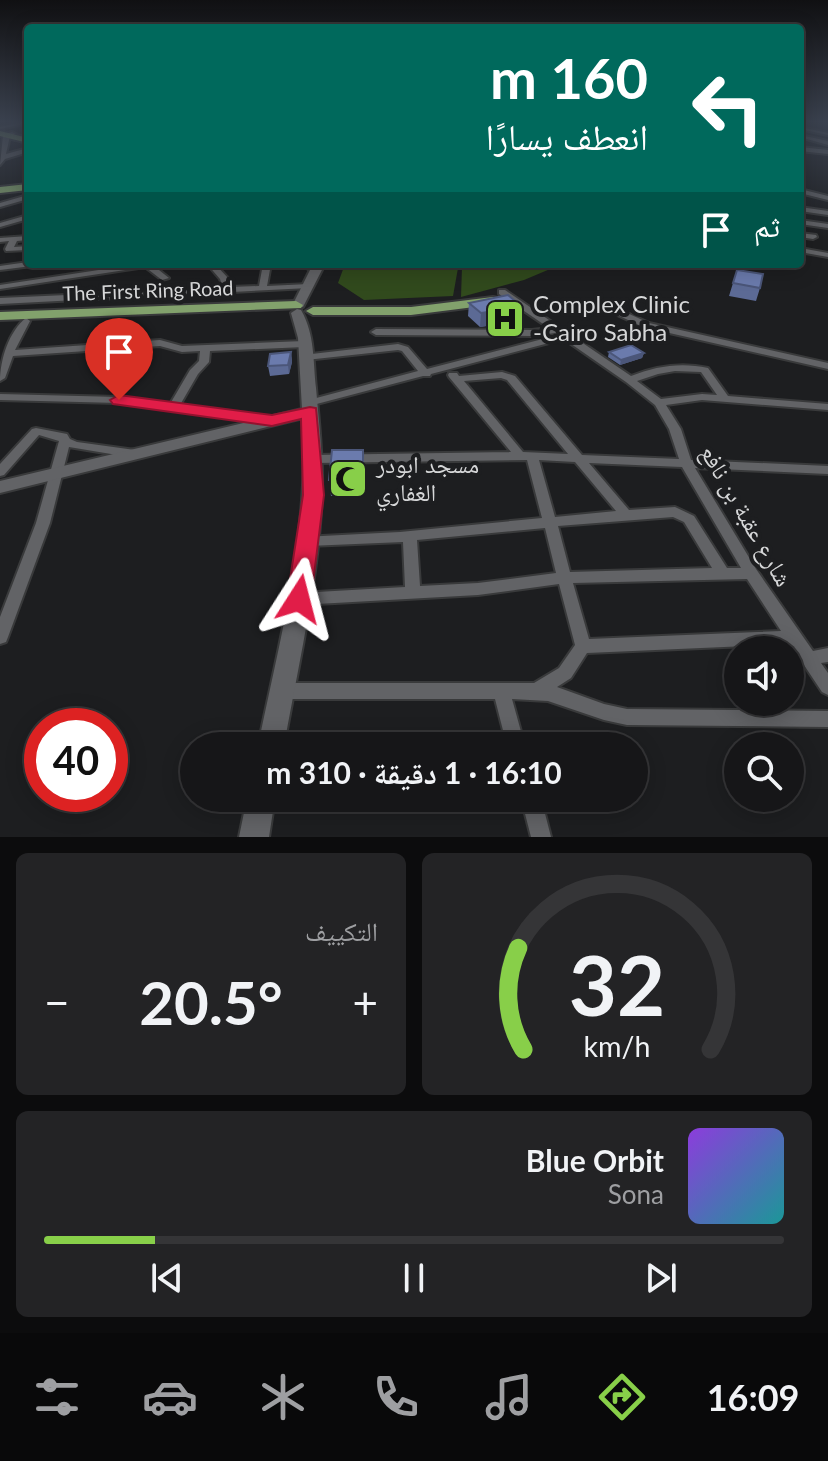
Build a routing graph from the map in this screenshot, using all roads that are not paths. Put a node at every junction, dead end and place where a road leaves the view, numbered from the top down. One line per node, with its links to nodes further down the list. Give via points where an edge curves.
1 (24, 186): 2 (main road)
2 (4, 189): 4 (street)
3 (804, 192): 5 (street)
4 (24, 194)
5 (828, 195)
6 (24, 196): 7 (street)
7 (0, 205)
8 (804, 210): 9 (street)
9 (828, 213)
10 (24, 218): 14 (street)
11 (804, 223): 13 (street)
12 (24, 224): 14 (street)
13 (828, 226)
14 (0, 227)
15 (804, 236): 16 (street)
16 (813, 237)
17 (24, 238): 18 (street)
18 (14, 239): 19 (street); 20 (street, via 9,249)
19 (0, 240)
20 (24, 248)
21 (804, 251): 22 (street)
22 (828, 255)
23 (24, 265): 24 (street)
24 (0, 268)
25 (116, 268): 31 (street)
26 (151, 268): 30 (street)
27 (215, 268): 34 (street)
28 (266, 268): 33 (street)
29 (318, 268): 32 (street)
30 (165, 278)
31 (0, 287)
32 (309, 287): 33 (street); 38 (street)
33 (263, 288): 34 (street)
34 (228, 290): 36 (street)
35 (506, 295): 38 (main road, The First Ring Road, via 434,310); 42 (street, شارع عقبة بن نافع)
36 (0, 301)
37 (614, 310): 45 (street, via 646,325)
38 (305, 318): 39 (main road, The First Ring Road); 40 (main road, The First Ring Road); 43 (street); 47 (street, via 405,349); 56 (street)
39 (0, 319): 40 (main road, The First Ring Road)
40 (26, 321): 44 (street)
41 (376, 332): 42 (street)
42 (561, 333): 46 (street); 50 (street, شارع عقبة بن نافع)
43 (205, 349): 44 (street, via 182,349 166,342); 54 (street, via 204,362)
44 (6, 351): 48 (street)
45 (828, 366)
46 (448, 368): 47 (street); 49 (street)
47 (426, 374): 56 (street)
48 (0, 378)
49 (457, 379): 60 (street); 62 (street, via 511,378)
50 (630, 380): 52 (street, via 658,369 699,369 708,372); 53 (street, شارع عقبة بن نافع)
51 (0, 397): 54 (street)
52 (724, 398): 53 (street); 55 (street)
53 (659, 403): 63 (street, شارع عقبة بن نافع)
54 (173, 407): 57 (street)
55 (828, 407)
56 (310, 408): 57 (street); 61 (street)
57 (272, 421): 59 (street)
58 (65, 441): 59 (street); 65 (street, via 42,431 33,433); 66 (street)
59 (135, 454): 66 (street)
60 (526, 456): 61 (street); 62 (street); 69 (street)
61 (314, 459): 71 (street)
62 (579, 459): 63 (street); 68 (street)
63 (687, 465): 64 (street); 72 (street, شارع عقبة بن نافع)
64 (828, 470)
65 (0, 472)
66 (55, 474): 67 (street); 78 (street, via 43,523)
67 (0, 487)
68 (626, 515): 69 (street); 73 (street, via 685,515)
69 (550, 522): 70 (street); 74 (street)
70 (410, 539): 71 (street); 75 (street)
71 (308, 541): 76 (street)
72 (751, 573): 73 (street); 77 (street, شارع عقبة بن نافع)
73 (723, 574): 74 (street)
74 (565, 578): 75 (street); 80 (street)
75 (413, 593): 76 (street)
76 (299, 599): 85 (street)
77 (792, 636)
78 (0, 637)
79 (724, 640): 80 (street)
80 (583, 646): 87 (street, via 565,673)
81 (804, 654): 83 (street, شارع عقبة بن نافع)
82 (828, 655): 83 (street)
83 (807, 659): 84 (street, شارع عقبة بن نافع)
84 (828, 687)
85 (281, 691): 86 (street); 89 (street)
86 (501, 691): 87 (street); 90 (street)
87 (536, 691): 88 (street, via 565,695 601,713 627,717)
88 (828, 719)
89 (274, 732)
90 (512, 732)
91 (258, 812): 93 (street)
92 (535, 812): 94 (street)
93 (254, 837)
94 (541, 837)

